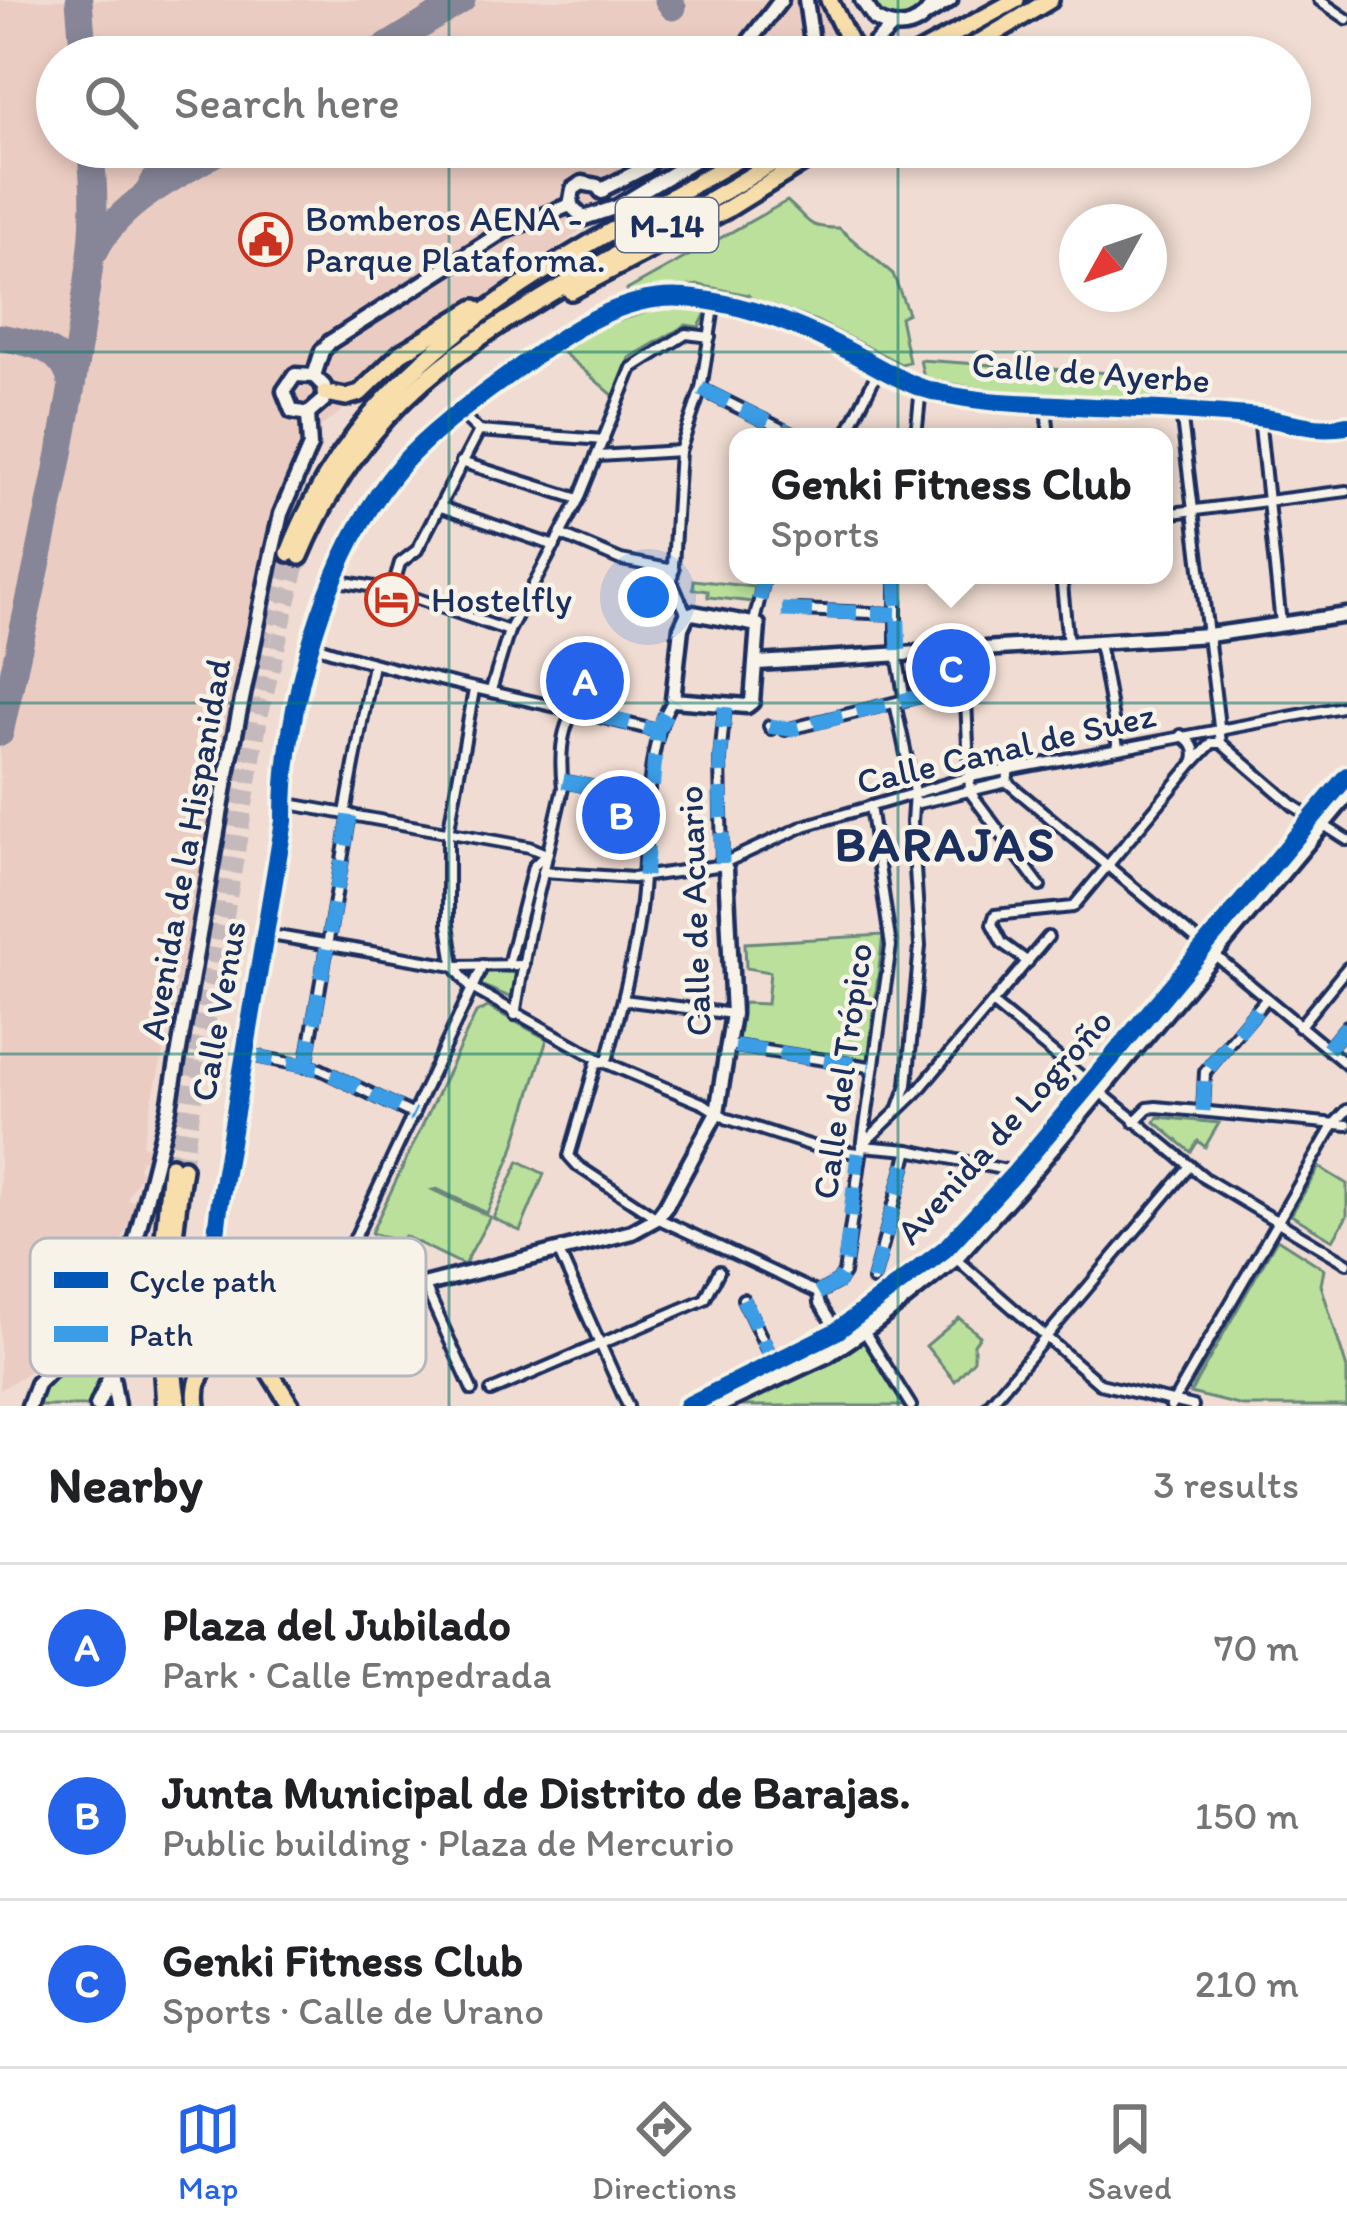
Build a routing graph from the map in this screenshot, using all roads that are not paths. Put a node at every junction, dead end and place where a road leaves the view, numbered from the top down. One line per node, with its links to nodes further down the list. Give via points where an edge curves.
1 (781, 0): 15 (street)
2 (806, 0): 16 (street)
3 (829, 0): 17 (highway)
4 (862, 0): 11 (street)
5 (950, 0): 10 (street)
6 (999, 0): 13 (highway)
7 (1016, 0): 13 (highway)
8 (1050, 0): 21 (highway)
9 (1323, 1): 12 (street)
10 (932, 7): 14 (street, via 912,26)
11 (870, 15): 14 (street); 18 (street)
12 (1347, 19)
13 (964, 26): 20 (highway)
14 (892, 27): 19 (street)
15 (753, 36)
16 (811, 36)
17 (850, 36)
18 (872, 36)
19 (882, 36)
20 (947, 36)
21 (990, 36)
22 (644, 168): 28 (street)
23 (681, 168): 27 (street)
24 (722, 168): 31 (highway, M-14)
25 (764, 168): 33 (highway, M-14)
26 (795, 168): 33 (highway, via 644,256)
27 (644, 190): 28 (street); 30 (street)
28 (602, 191): 29 (street, via 578,185); 30 (street)
29 (570, 205): 30 (street, via 578,215); 36 (street, via 503,231 330,342)
30 (597, 214)
31 (522, 286): 33 (highway, M-14, via 436,347 374,408 317,491 295,554 384,418 434,369); 39 (highway, via 421,340 360,393)
32 (715, 301): 34 (street); 35 (street, Calle de Ayerbe, via 794,326); 41 (street, Calle de Ayerbe, via 664,298 593,319)
33 (534, 302)
34 (710, 337): 38 (street); 51 (street, via 686,334 632,368)
35 (880, 368): 37 (street, Calle de Ayerbe); 47 (street)
36 (314, 376): 39 (street); 43 (street, via 296,376 284,391 292,411)
37 (920, 387): 40 (street, Calle de Ayerbe); 48 (street)
38 (701, 389): 46 (street); 52 (street)
39 (325, 393): 43 (street)
40 (1046, 405): 42 (street, Calle de Ayerbe); 49 (street)
41 (459, 412): 50 (street); 64 (street, Calle de Ayerbe, via 401,465)
42 (1181, 412): 44 (street, Calle de Ayerbe); 59 (street)
43 (308, 414): 162 (street, Avenida de la Hispanidad, via 310,446 281,514 169,1108)
44 (1259, 417): 45 (street, Calle de Ayerbe); 57 (street)
45 (1347, 425)
46 (779, 428)
47 (849, 428)
48 (917, 428)
49 (1047, 428)
50 (479, 431): 51 (street); 54 (street)
51 (604, 440): 53 (street)
52 (680, 451): 53 (street); 63 (street)
53 (598, 456): 56 (street)
54 (461, 462): 56 (street); 58 (street)
55 (1347, 491): 57 (street)
56 (579, 500): 61 (street)
57 (1267, 502): 59 (street); 74 (street)
58 (441, 506): 62 (street); 68 (street, via 417,550 400,563)
59 (1192, 511): 60 (street); 76 (street)
60 (1173, 513)
61 (562, 536): 62 (street); 63 (street)
62 (555, 546): 75 (street)
63 (675, 570): 71 (street)
64 (332, 580): 68 (street); 79 (street, Calle de Ayerbe)
65 (763, 584): 73 (street)
66 (896, 584): 70 (street)
67 (1062, 584): 78 (street)
68 (392, 590): 75 (street)
69 (803, 611): 70 (street)
70 (896, 614): 81 (street)
71 (687, 615): 73 (street); 87 (street)
72 (1344, 616): 74 (street)
73 (754, 622): 82 (street)
74 (1281, 626): 76 (street)
75 (509, 632): 86 (street)
76 (1209, 635): 77 (street); 92 (street)
77 (1099, 641): 78 (street); 97 (street)
78 (1067, 644): 80 (street)
79 (311, 645): 83 (street); 108 (street, Calle de Ayerbe)
80 (964, 652): 81 (street); 84 (street)
81 (899, 656): 82 (street); 88 (street)
82 (758, 662): 90 (street, via 752,702)
83 (374, 664): 85 (street); 111 (street)
84 (965, 685): 88 (street); 101 (street)
85 (475, 690): 86 (street); 113 (street)
86 (491, 690): 91 (street)
87 (673, 700): 90 (street); 94 (street)
88 (900, 702): 93 (street); 105 (street)
89 (1347, 706): 92 (street, Calle Canal de Suez)
90 (725, 707): 116 (street, Calle de Acuario)
91 (575, 710): 94 (street); 102 (street, via 559,766)
92 (1220, 728): 95 (street, Calle Canal de Suez); 96 (street)
93 (787, 729)
94 (657, 731): 107 (street)
95 (1181, 735): 97 (street, Calle Canal de Suez); 98 (street, via 1191,741)
96 (1221, 743): 98 (street); 112 (street)
97 (1118, 747): 99 (street, Calle Canal de Suez)
98 (1193, 763): 117 (street)
99 (1009, 767): 101 (street, Calle Canal de Suez); 103 (street)
100 (1347, 776): 112 (street, Avenida de Logroño)
101 (970, 777): 104 (street); 105 (street, Calle Canal de Suez)
102 (563, 781): 107 (street); 115 (street)
103 (1007, 782): 104 (street); 117 (street)
104 (970, 791): 109 (street); 120 (street)
105 (914, 792): 109 (street); 110 (street, Calle Canal de Suez)
106 (1347, 796): 112 (street, Avenida de Logroño)
107 (650, 799): 119 (street)
108 (284, 803): 111 (street); 121 (street, Calle Venus)
109 (914, 805): 147 (street, via 920,946)
110 (870, 806): 116 (street, Calle Canal de Suez); 155 (street, Calle del Trópico, via 891,946)
111 (348, 814): 113 (street); 123 (street)
112 (1316, 820): 114 (street); 124 (street, Avenida de Logroño)
113 (448, 834): 115 (street); 126 (street)
114 (1347, 840)
115 (546, 854): 118 (street); 128 (street, via 533,867)
116 (722, 863): 119 (street, Calle Canal de Suez); 135 (street, Calle de Acuario)
117 (1108, 866): 124 (street); 125 (street, via 1073,907 995,915 997,938)
118 (543, 872): 119 (street, Calle Canal de Suez); 129 (street)
119 (645, 876): 133 (street)
120 (1040, 886)
121 (265, 934): 123 (street); 141 (street, Calle Venus)
122 (1048, 937): 125 (street)
123 (329, 945): 126 (street); 145 (street)
124 (1208, 952): 132 (street); 146 (street, Avenida de Logroño)
125 (1028, 962): 134 (street)
126 (454, 965): 127 (street); 131 (street)
127 (483, 965): 128 (street); 131 (street)
128 (508, 965): 129 (street)
129 (524, 965): 136 (street)
130 (1347, 968): 138 (street)
131 (470, 987): 136 (street); 151 (street)
132 (1266, 999): 138 (street); 150 (street, via 1205,1072)
133 (623, 1000): 135 (street); 142 (street)
134 (993, 1004): 146 (street); 147 (street)
135 (733, 1014): 149 (street, Calle de Acuario)
136 (515, 1015): 142 (street)
137 (1347, 1026): 140 (street)
138 (1299, 1027): 140 (street)
139 (735, 1046): 144 (street)
140 (1328, 1049): 143 (street)
141 (244, 1054): 145 (street); 161 (street, Calle Venus)
142 (604, 1062): 149 (street); 159 (street, via 596,1063 569,1156)
143 (1347, 1065)
144 (870, 1066)
145 (306, 1067): 151 (street)
146 (1094, 1088): 152 (street); 158 (street, Avenida de Logroño); 169 (street, Avenida de Logroño)
147 (898, 1110): 155 (street)
148 (1347, 1110): 153 (street)
149 (717, 1112): 155 (street, via 819,1148); 159 (street)
150 (1203, 1112): 152 (street, via 1148,1108); 153 (street)
151 (414, 1114): 167 (street)
152 (1134, 1122): 157 (street)
153 (1334, 1124): 154 (street); 160 (street)
154 (1347, 1125)
155 (859, 1149): 156 (street); 175 (street, Calle del Trópico, via 844,1273)
156 (910, 1150): 158 (street); 172 (street)
157 (1189, 1167): 160 (street); 179 (street)
158 (1016, 1172): 169 (street, Avenida de Logroño)
159 (657, 1218): 168 (street); 175 (street)
160 (1278, 1222): 170 (street); 191 (street)
161 (216, 1231): 165 (street, Calle Venus); 166 (street)
162 (135, 1238)
163 (167, 1238): 164 (highway, via 177,1167)
164 (173, 1238)
165 (217, 1238)
166 (220, 1238)
167 (354, 1238)
168 (559, 1250): 173 (street); 180 (street)
169 (950, 1254): 177 (street, Avenida de Logroño); 177 (street, Avenida de Logroño); 179 (street)
170 (1347, 1263)
171 (718, 1271): 180 (street, via 705,1299)
172 (873, 1280)
173 (426, 1284)
174 (426, 1289): 189 (street)
175 (818, 1293): 178 (street)
176 (743, 1299): 181 (street)
177 (860, 1324): 178 (street, Avenida de Logroño); 201 (street, Avenida de Logroño, via 829,1354); 202 (street)
178 (837, 1331): 181 (street, Avenida de Logroño)
179 (1046, 1338): 191 (street, via 1104,1387); 203 (street)
180 (598, 1343): 190 (street); 199 (street)
181 (774, 1363): 200 (street, Avenida de Logroño)
182 (44, 1376): 192 (street, Avenida de la Hispanidad)
183 (109, 1376): 193 (street, Avenida de la Hispanidad)
184 (112, 1376): 194 (street)
185 (163, 1376): 195 (highway)
186 (176, 1376): 196 (highway)
187 (198, 1376): 197 (highway)
188 (272, 1376): 198 (highway)
189 (472, 1390)
190 (491, 1391)
191 (1172, 1404): 204 (street)
192 (29, 1406)
193 (97, 1406)
194 (117, 1406)
195 (165, 1406)
196 (178, 1406)
197 (197, 1406)
198 (291, 1406)
199 (628, 1406)
200 (687, 1406)
201 (719, 1406)
202 (911, 1406)
203 (988, 1406)
204 (1193, 1406)

